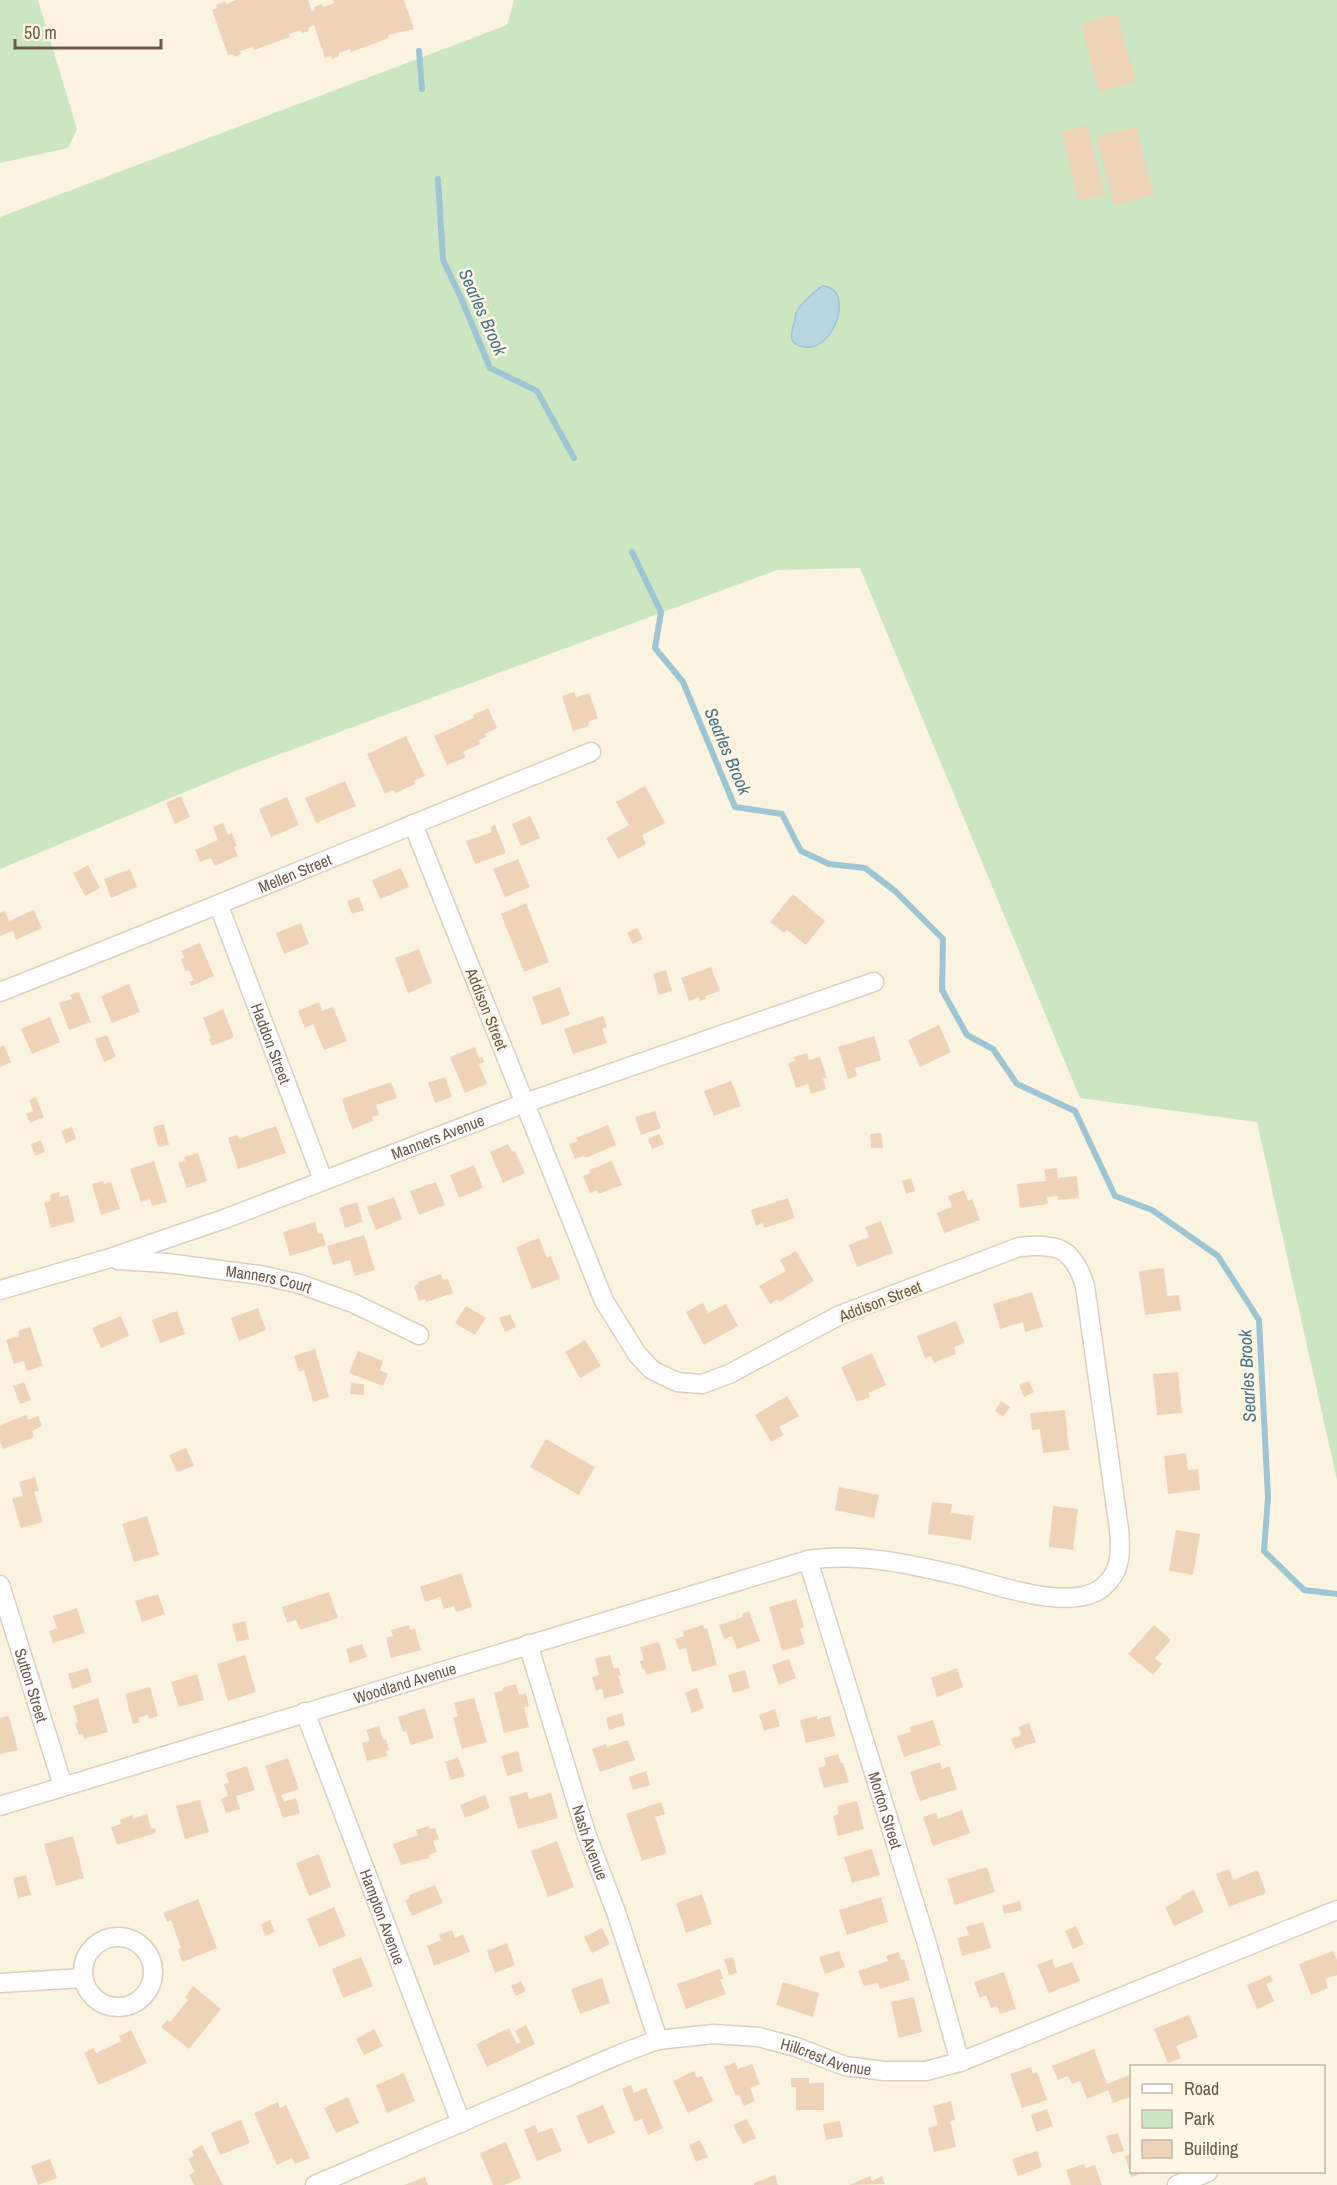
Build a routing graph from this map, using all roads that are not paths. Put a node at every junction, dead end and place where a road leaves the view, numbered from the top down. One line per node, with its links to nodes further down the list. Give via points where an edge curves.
1 (591, 752): 2 (street, Mellen Street)
2 (413, 824): 3 (street, Mellen Street); 6 (street, Addison Street)
3 (219, 906): 5 (street, Mellen Street); 7 (street, Haddon Street)
4 (874, 982): 6 (street, Manners Avenue)
5 (0, 992)
6 (525, 1103): 7 (street, Manners Avenue); 11 (street, Addison Street, via 604,1301 637,1354 652,1370 677,1382 702,1384 729,1374 840,1316 1019,1247 1042,1245 1062,1249 1079,1266 1085,1286 1121,1553 1118,1569 1102,1588 1079,1597 1050,1597 895,1563 848,1557)
7 (323, 1180): 8 (street, Manners Avenue)
8 (107, 1259): 9 (street, Manners Avenue); 10 (street, Manners Court, via 260,1275 300,1284 353,1303)
9 (0, 1290)
10 (420, 1335)
11 (808, 1560): 13 (street, Woodland Avenue); 21 (street, Morton Street)
12 (0, 1585): 15 (street, Sutton Street)
13 (528, 1644): 14 (street, Woodland Avenue); 20 (street, Nash Avenue, via 587,1836)
14 (305, 1712): 15 (street, Woodland Avenue); 22 (street, Hampton Avenue)
15 (63, 1786): 16 (street, Woodland Avenue)
16 (0, 1806)
17 (1337, 1910): 21 (street, Hillcrest Avenue)
18 (83, 1978): 19 (street)
19 (0, 1983)
20 (658, 2040): 21 (street, Hillcrest Avenue, via 714,2034 759,2037 845,2066 884,2072 926,2071); 22 (street, Hillcrest Avenue)
21 (960, 2062)
22 (461, 2123): 24 (street, Hillcrest Avenue)
23 (1206, 2173): 25 (street)
24 (315, 2185)
25 (1177, 2185)

